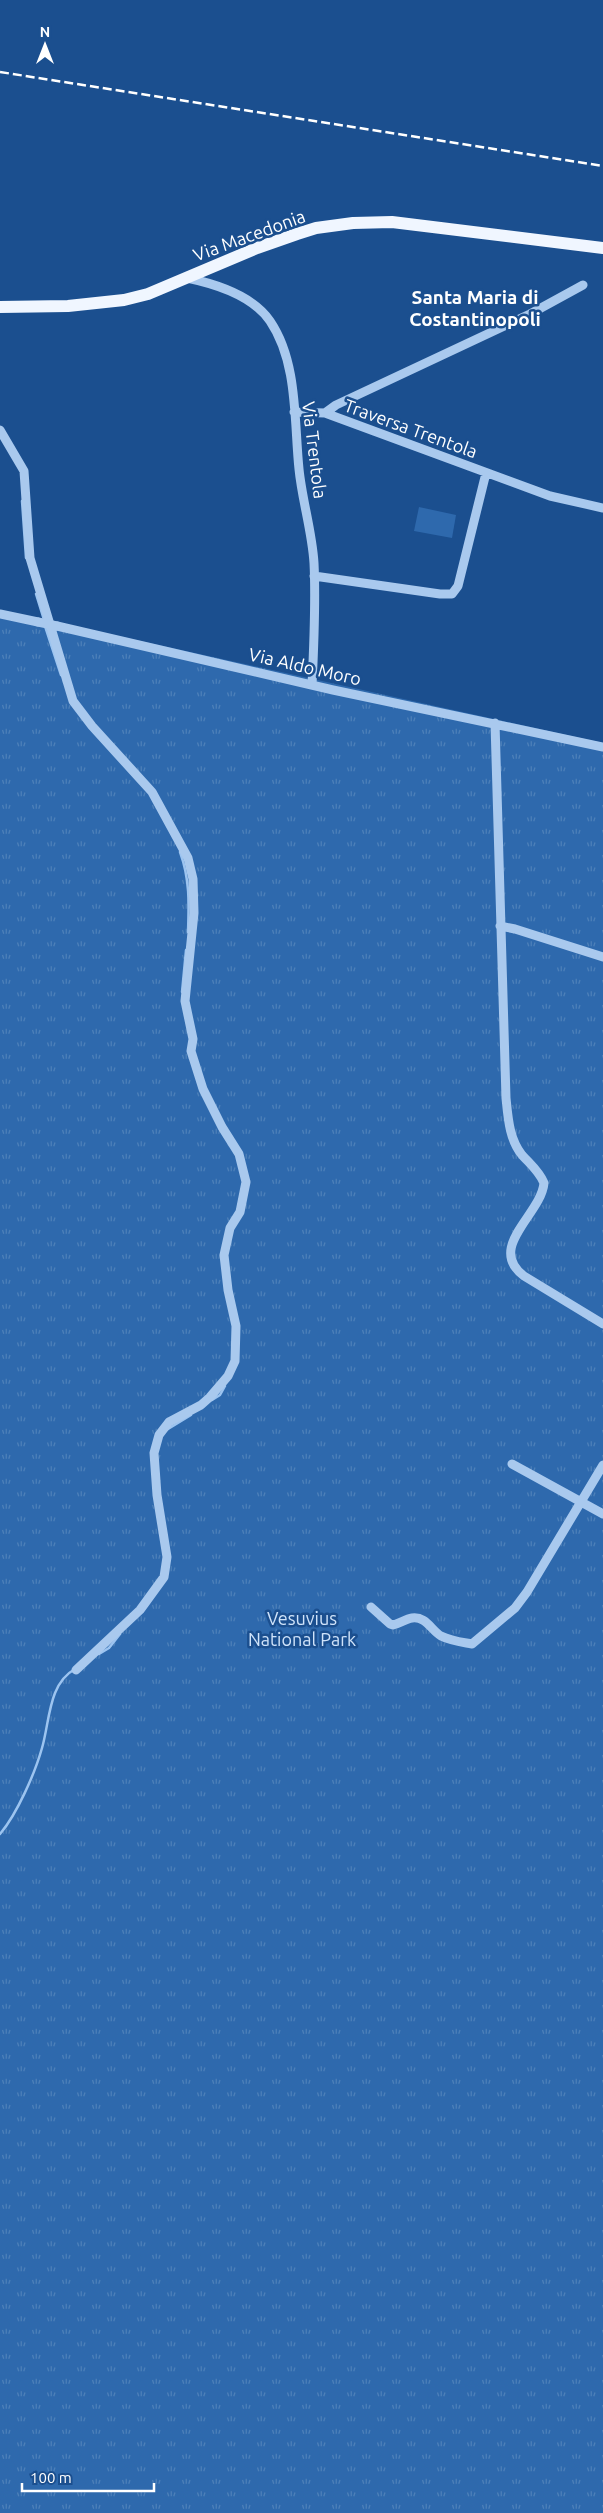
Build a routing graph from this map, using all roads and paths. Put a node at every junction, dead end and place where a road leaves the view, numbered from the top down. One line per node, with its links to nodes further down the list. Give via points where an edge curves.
1 (603, 248): 2 (main road, Via Macedonia, via 407,224 353,223 297,234)
2 (185, 278): 4 (main road, Via Macedonia, via 124,300 68,306); 5 (street, Via Trentola, via 231,292 252,303 269,320 283,345)
3 (584, 285): 6 (street)
4 (0, 307)
5 (294, 412): 6 (street, Traversa Trentola); 10 (street, Via Trentola, via 300,482)
6 (325, 413): 8 (street, Traversa Trentola)
7 (0, 430): 23 (street, via 24,471 30,558 73,701 152,792 188,858 193,879 194,913 185,1001 193,1040 191,1051 204,1089 239,1154 246,1182 240,1212 230,1228 224,1255 236,1326 235,1361 228,1376 210,1397 169,1422 159,1435 154,1453 167,1557 164,1577 140,1610)
8 (486, 473): 9 (street, Traversa Trentola, via 550,496); 10 (street, Traversa Trentola, via 458,586 452,594)
9 (603, 508)
10 (314, 576): 12 (street, Via Trentola)
11 (0, 614): 12 (street, Via Aldo Moro, bridge)
12 (312, 684): 13 (street, Via Aldo Moro)
13 (495, 723): 14 (street, Via Aldo Moro); 15 (street)
14 (603, 747)
15 (500, 926): 16 (street); 17 (street, via 510,1133 520,1153 544,1183 540,1200 511,1244 514,1268)
16 (603, 957)
17 (603, 1324)
18 (512, 1464): 20 (street)
19 (603, 1465): 20 (street)
20 (581, 1501): 21 (street); 22 (street, via 515,1608 472,1644 440,1635 418,1618 390,1624)
21 (603, 1514)
22 (370, 1607)
23 (76, 1670)

